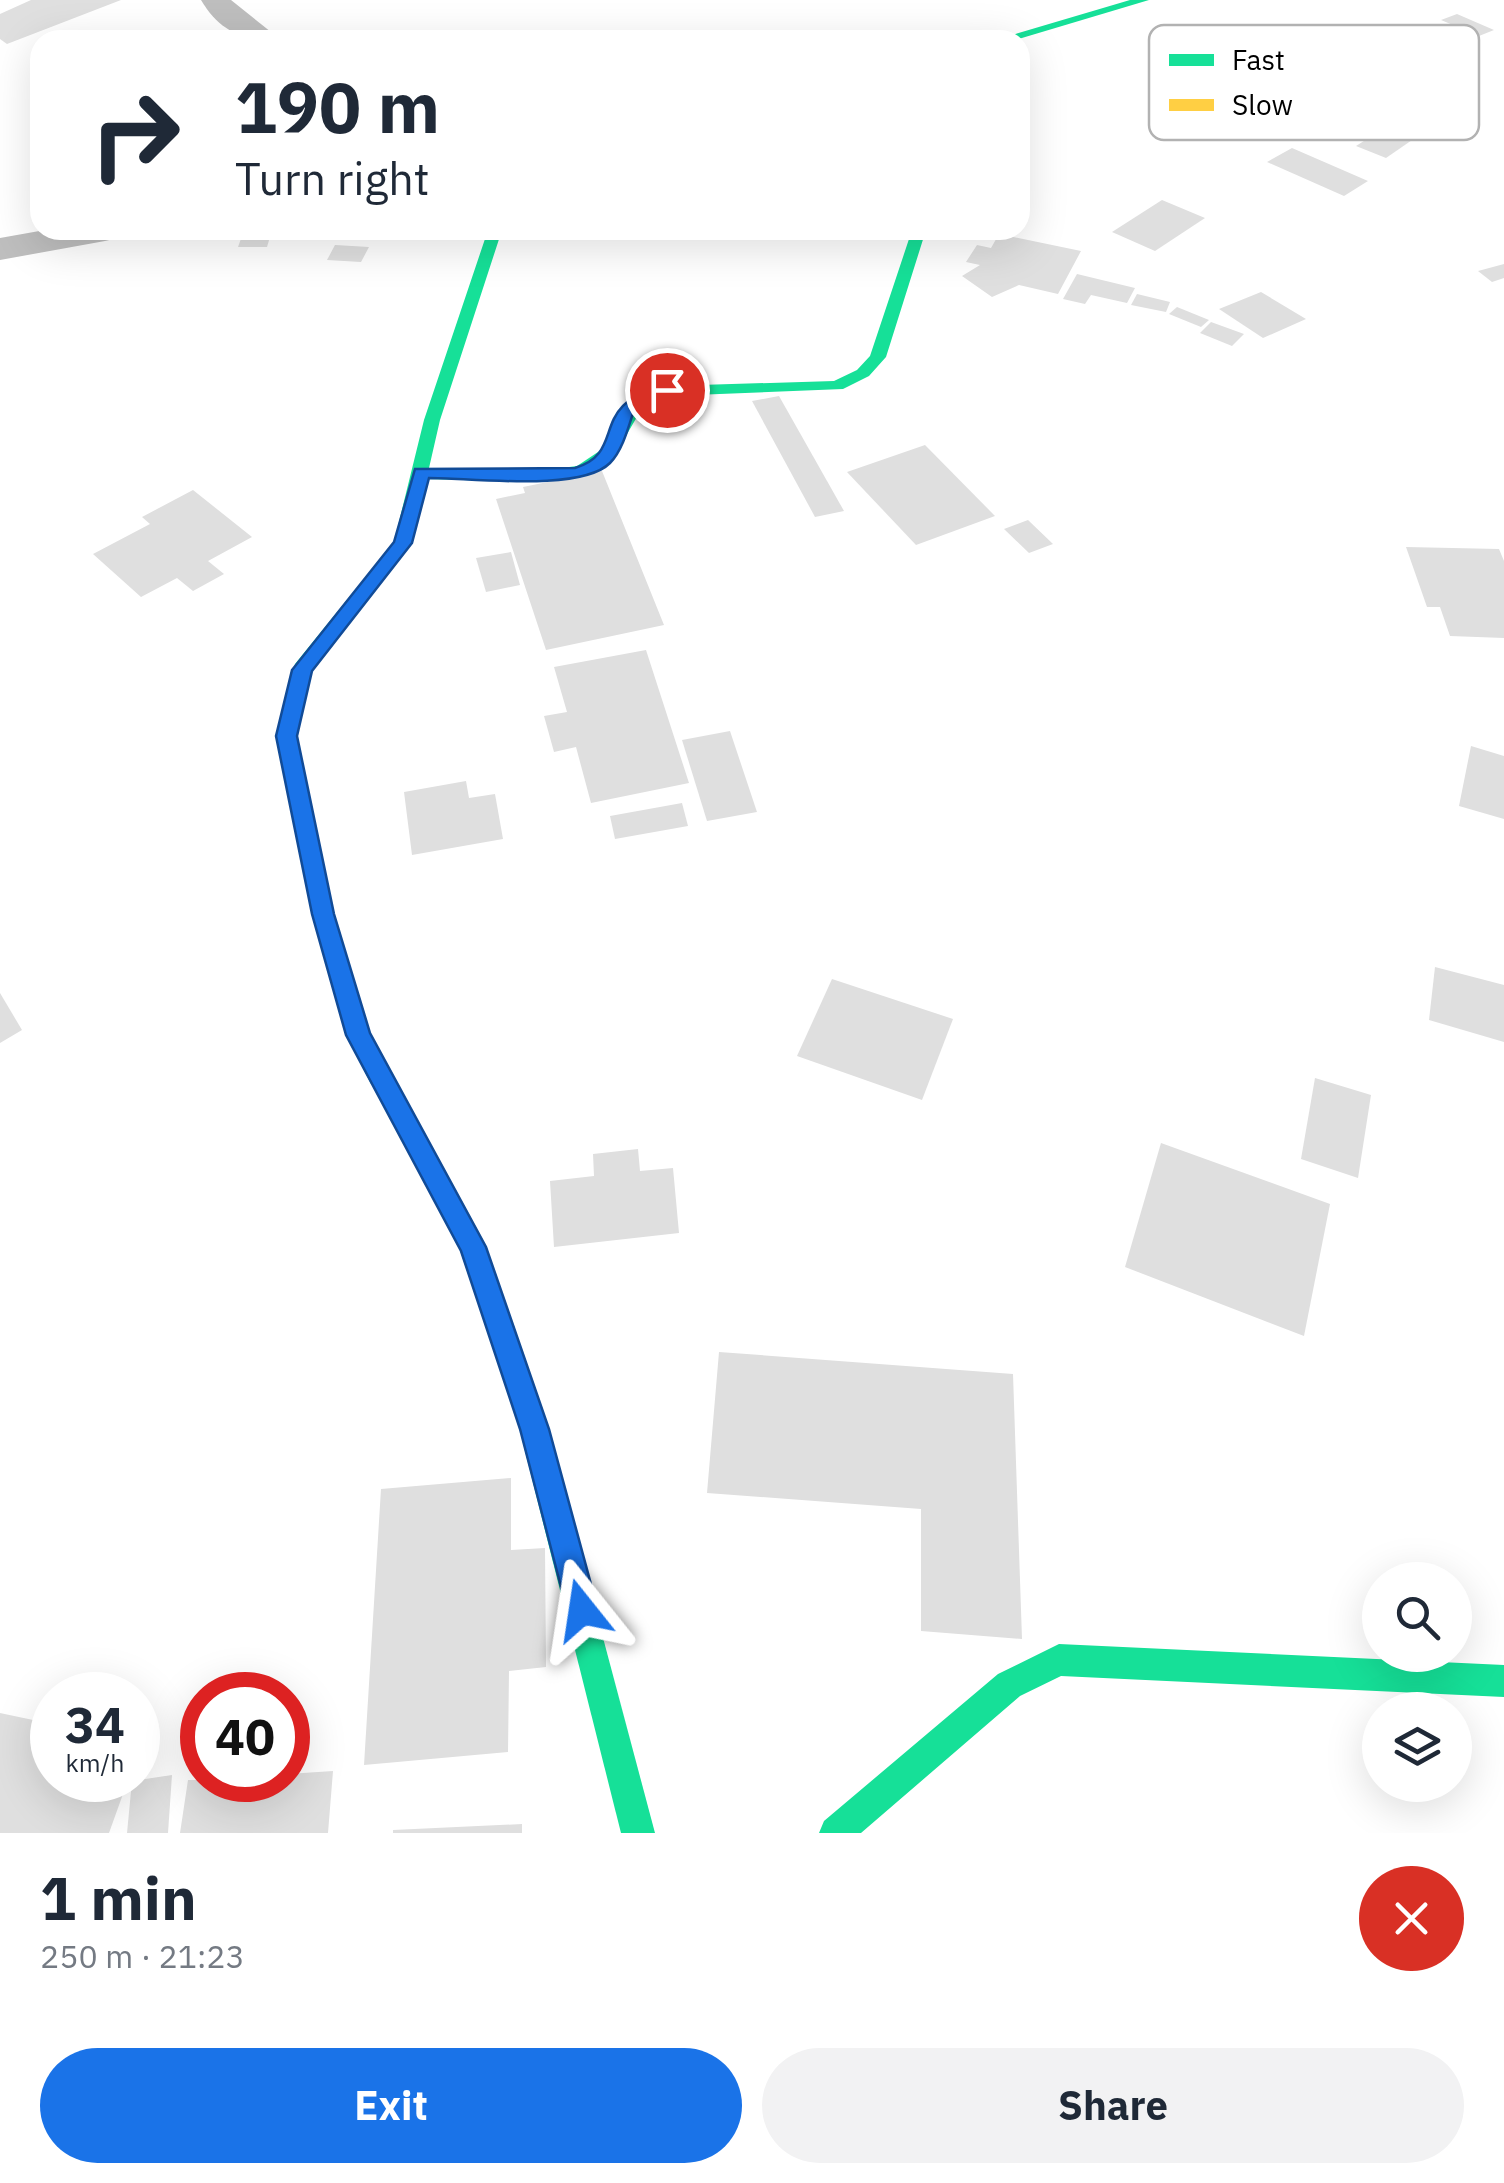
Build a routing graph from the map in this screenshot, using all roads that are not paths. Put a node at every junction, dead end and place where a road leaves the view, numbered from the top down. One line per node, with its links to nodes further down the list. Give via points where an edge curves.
1 (216, 0): 3 (street)
2 (1143, 0): 4 (street)
3 (251, 30)
4 (1030, 32)
5 (49, 240): 8 (street)
6 (492, 240): 9 (street, via 432,420)
7 (916, 240): 9 (street, via 878,357 837,386 643,395 628,405 607,457 576,474)
8 (0, 249)
9 (422, 472): 11 (street, via 402,543 302,670 286,736 323,914 358,1035 473,1247 534,1429)
10 (1504, 1681): 12 (street, via 1058,1660 1009,1685)
11 (638, 1833)
12 (836, 1833)

